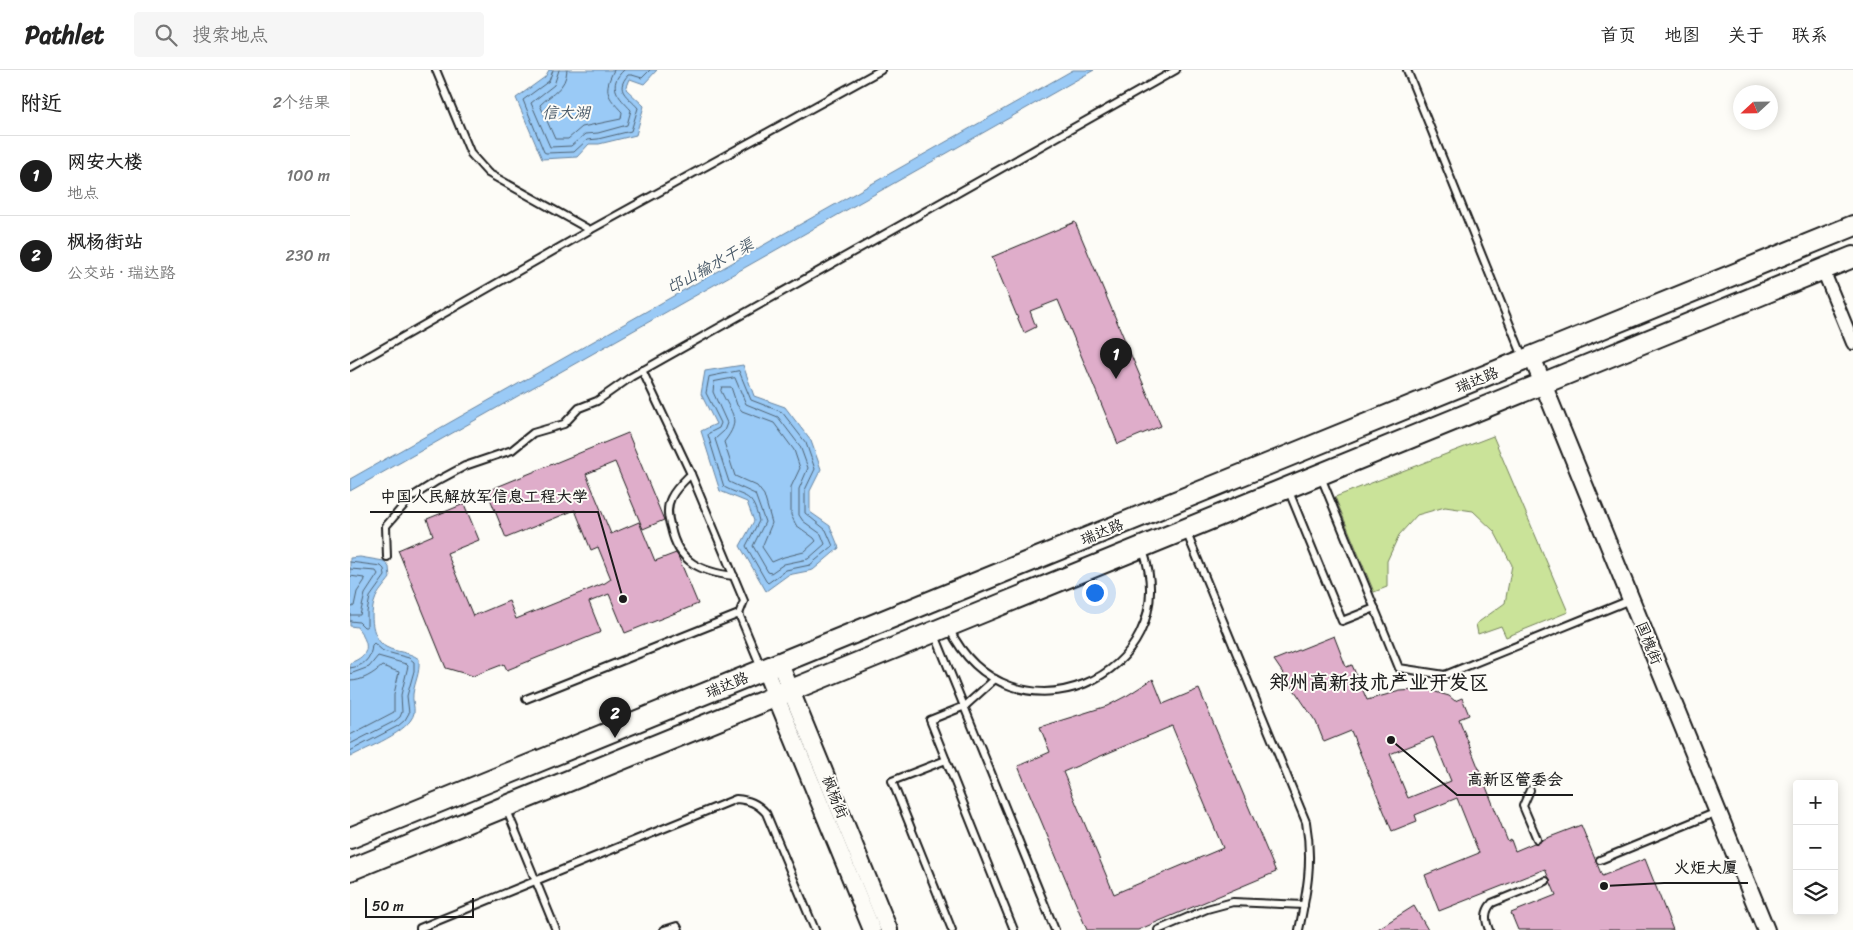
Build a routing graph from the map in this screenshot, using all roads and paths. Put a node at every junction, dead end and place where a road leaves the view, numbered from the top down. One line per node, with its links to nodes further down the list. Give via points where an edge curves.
1 (436, 70): 6 (lane, via 471,154 488,173)
2 (881, 70): 6 (lane)
3 (1176, 70): 12 (lane)
4 (1407, 70): 10 (lane)
5 (1853, 226): 10 (main road, 瑞达路)
6 (590, 230): 11 (lane)
7 (1853, 257): 8 (main road, 瑞达路)
8 (1823, 270): 9 (street); 13 (main road, 瑞达路)
9 (1853, 344)
10 (1528, 358): 13 (street, 国槐街); 25 (main road, 瑞达路)
11 (350, 368)
12 (642, 370): 14 (lane); 19 (lane, via 597,401 579,408 564,424 533,433 512,450 465,466 410,498 386,526)
13 (1543, 384): 15 (main road, 瑞达路); 21 (street, 国槐街)
14 (691, 474): 20 (lane); 20 (lane, via 672,496 668,507 672,536 687,560 700,568)
15 (1320, 475): 16 (main road, 瑞达路); 22 (lane)
16 (1288, 488): 17 (main road, 瑞达路); 22 (lane, via 1342,622)
17 (1186, 530): 18 (main road, 瑞达路); 40 (lane, via 1306,822 1310,844)
18 (1142, 546): 24 (main road, 瑞达路); 26 (lane, via 1150,577 1148,610 1137,639 1118,663 1092,681 1063,691 1034,692)
19 (387, 557)
20 (734, 576): 23 (lane, via 744,601)
21 (1631, 600): 22 (lane, via 1444,675 1399,668); 33 (street, 国槐街)
22 (1375, 608)
23 (739, 614): 25 (lane); 28 (lane)
24 (944, 628): 26 (lane, via 964,653); 27 (main road, 瑞达路); 29 (lane)
25 (769, 668): 27 (street, 枫杨街); 34 (main road, 瑞达路)
26 (995, 679): 29 (lane)
27 (783, 693): 32 (main road, 瑞达路); 46 (street, 枫杨街); 47 (street, 枫杨街)
28 (526, 699)
29 (964, 706): 30 (lane, via 930,720); 50 (lane)
30 (946, 760): 48 (lane, via 892,781); 49 (lane)
31 (1530, 790): 35 (lane, via 1523,806)
32 (506, 806): 37 (main road, 瑞达路); 38 (lane)
33 (1718, 812): 36 (lane); 54 (street, 国槐街)
34 (350, 838)
35 (1536, 839)
36 (1600, 860)
37 (350, 870)
38 (536, 880): 41 (lane); 42 (lane); 45 (lane, via 736,799 747,800 759,804 766,813)
39 (1546, 882): 53 (lane, via 1492,903 1486,916)
40 (1304, 905): 51 (lane, via 1233,902); 52 (lane)
41 (420, 930)
42 (556, 930)
43 (664, 930): 44 (lane, via 677,926)
44 (679, 930)
45 (815, 930)
46 (872, 930)
47 (889, 930)
48 (952, 930)
49 (1014, 930)
50 (1055, 930)
51 (1158, 930)
52 (1299, 930)
53 (1489, 930)
54 (1766, 930)

